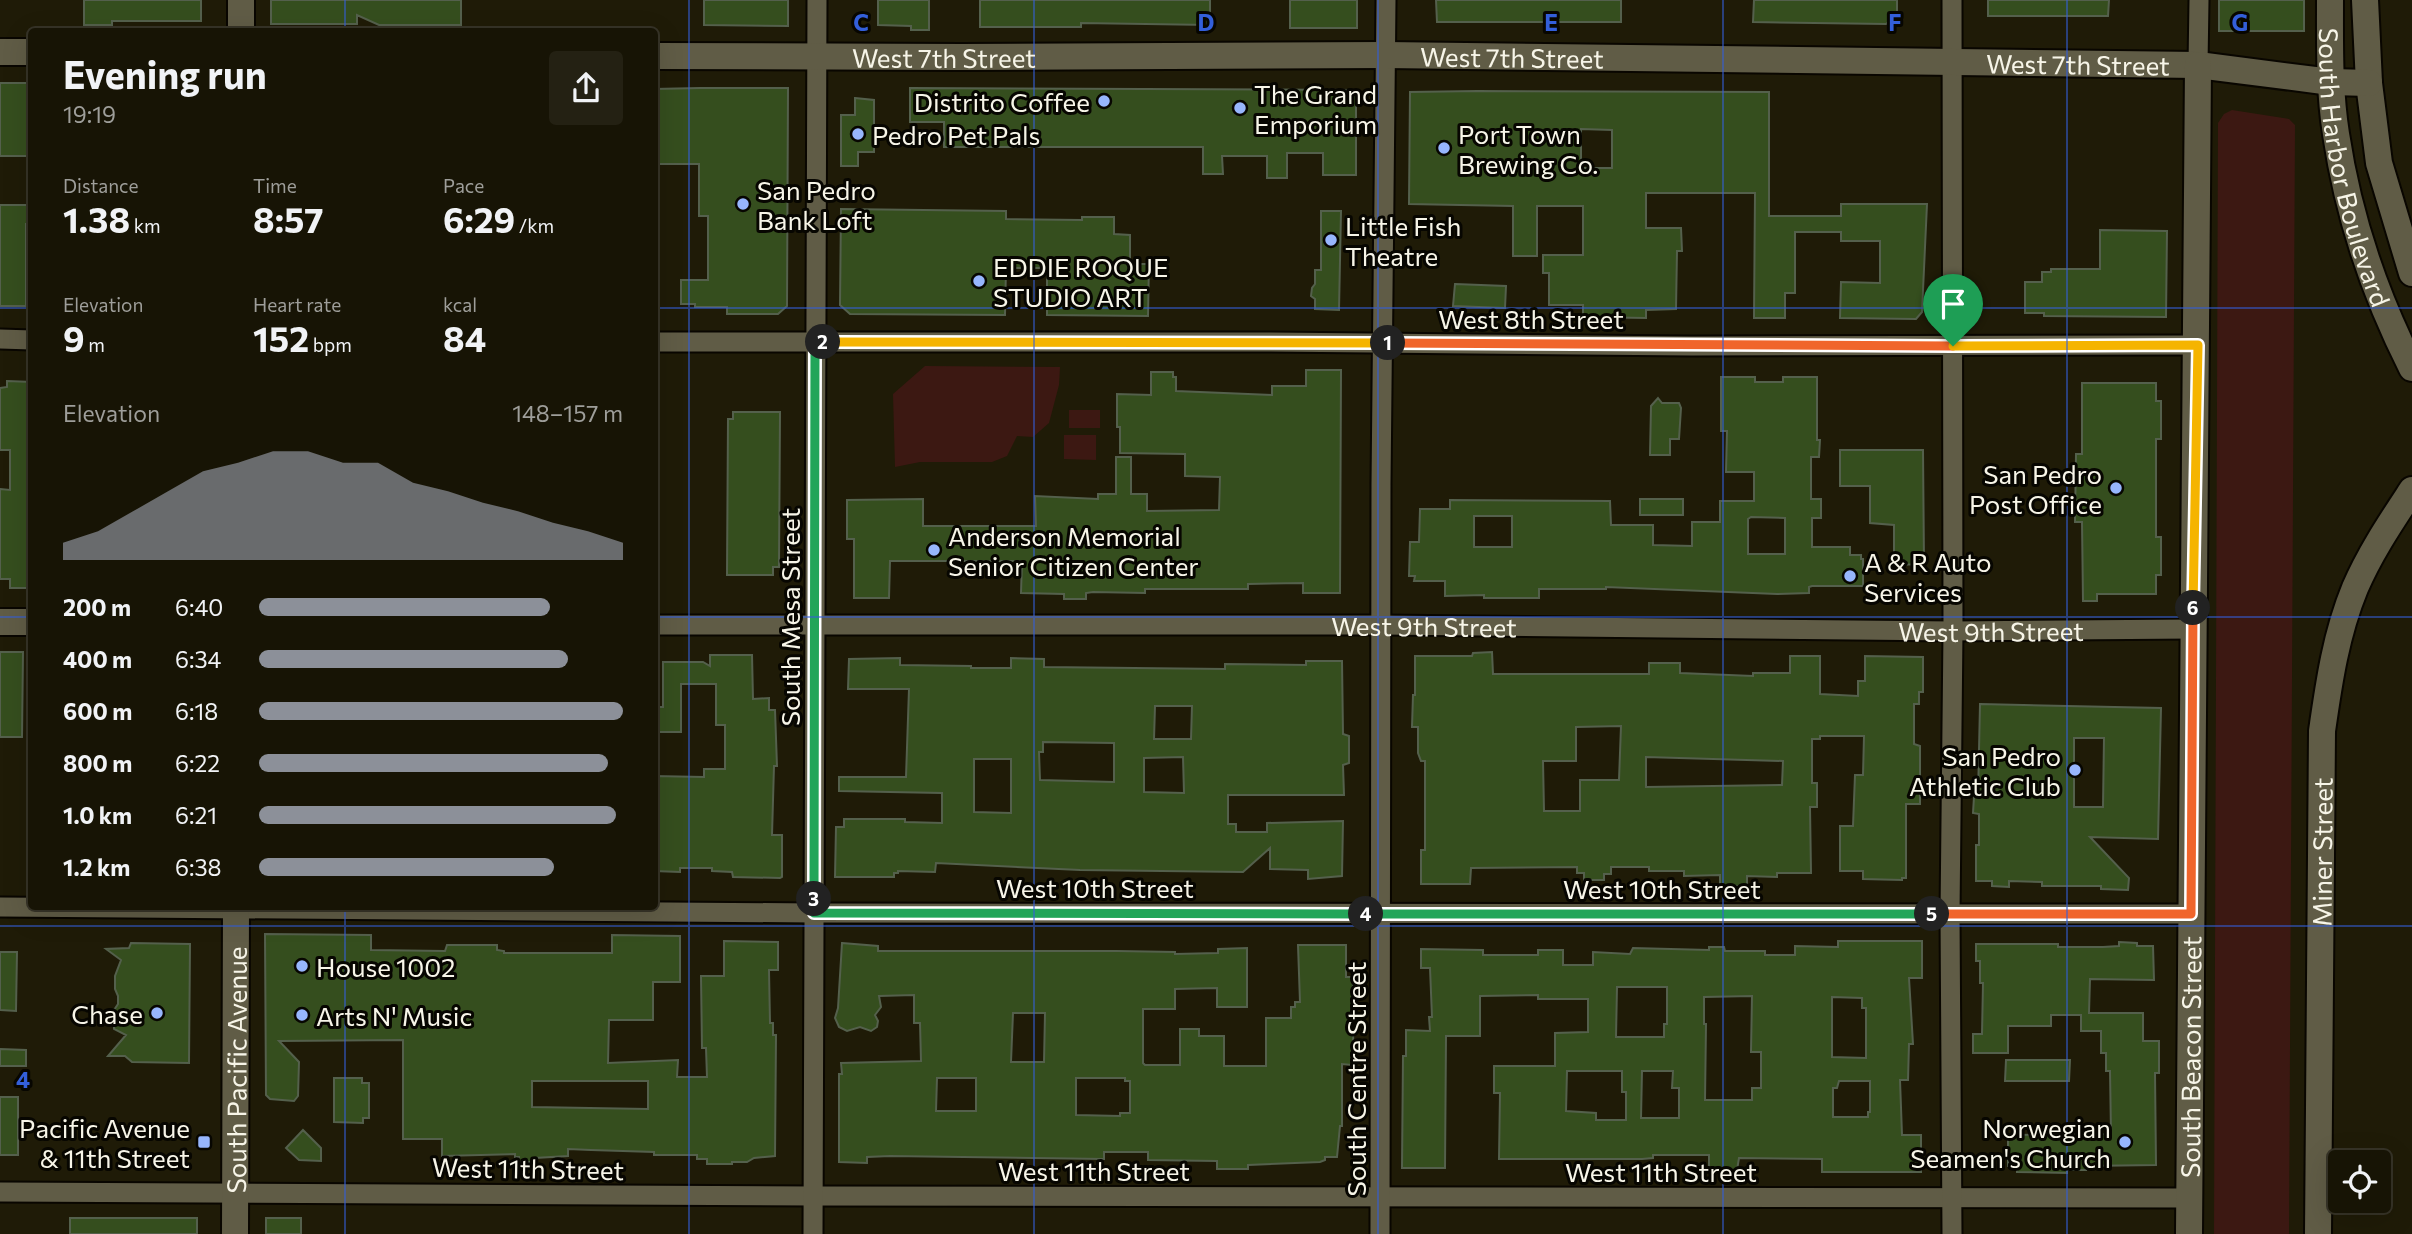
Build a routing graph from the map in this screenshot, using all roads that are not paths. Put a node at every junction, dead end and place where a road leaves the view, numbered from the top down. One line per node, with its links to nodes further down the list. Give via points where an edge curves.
1 (241, 0): 8 (main road)
2 (817, 0): 13 (street, South Mesa Street)
3 (1386, 0): 11 (street, South Centre Street)
4 (1952, 0): 14 (street)
5 (2199, 0): 15 (street, South Beacon Street)
6 (2330, 0): 16 (main road, South Harbor Boulevard)
7 (2365, 0): 17 (main road, South Harbor Boulevard)
8 (241, 28)
9 (0, 52): 10 (main road)
10 (28, 52)
11 (1385, 55): 13 (main road, West 7th Street); 14 (main road, West 7th Street); 23 (street, South Centre Street)
12 (658, 56): 13 (main road, West 7th Street)
13 (817, 57): 22 (street, South Mesa Street)
14 (1952, 62): 15 (main road, West 7th Street); 25 (street)
15 (2198, 65): 16 (main road, West 7th Street); 24 (main road, South Beacon Street)
16 (2331, 82): 17 (main road, West 7th Street); 26 (main road, South Harbor Boulevard, via 2350,206 2376,285)
17 (2369, 83): 18 (main road, South Harbor Boulevard, via 2379,163)
18 (2412, 273)
19 (0, 339): 20 (street)
20 (28, 340)
21 (658, 342): 22 (street, West 8th Street)
22 (815, 342): 23 (street, West 8th Street); 32 (street, South Mesa Street)
23 (1383, 343): 25 (street, West 8th Street); 31 (street, South Centre Street)
24 (2198, 345): 25 (street, West 8th Street); 33 (main road, South Beacon Street)
25 (1953, 346): 34 (street)
26 (2412, 368)
27 (2412, 490): 54 (main road, Miner Street, via 2380,537 2355,588 2330,671 2322,731)
28 (0, 622): 29 (main road)
29 (28, 622)
30 (658, 625): 32 (street, West 9th Street)
31 (1381, 625): 32 (street, West 9th Street); 34 (street, West 9th Street); 40 (street, South Centre Street)
32 (815, 627): 39 (street, South Mesa Street)
33 (2193, 629): 34 (street, West 9th Street); 42 (main road, South Beacon Street)
34 (1953, 631): 41 (street)
35 (0, 907): 36 (street, West 10th Street)
36 (28, 907)
37 (236, 910): 43 (main road, South Pacific Avenue)
38 (525, 910): 39 (street, West 10th Street)
39 (814, 913): 40 (street, West 10th Street); 45 (street, South Mesa Street)
40 (1382, 914): 41 (street, West 10th Street); 46 (street, South Centre Street)
41 (1950, 914): 42 (street, West 10th Street); 47 (street)
42 (2191, 914): 48 (main road, South Beacon Street)
43 (235, 1191): 44 (street, West 11th Street); 45 (street, West 11th Street); 49 (main road, South Pacific Avenue)
44 (0, 1192)
45 (813, 1196): 46 (street, West 11th Street); 50 (street, South Mesa Street)
46 (1381, 1196): 47 (street, West 11th Street); 51 (street, South Centre Street)
47 (1953, 1198): 48 (street, West 11th Street); 52 (street)
48 (2189, 1198): 53 (main road, South Beacon Street)
49 (235, 1234)
50 (813, 1234)
51 (1380, 1234)
52 (1952, 1234)
53 (2189, 1234)
54 (2319, 1234)

